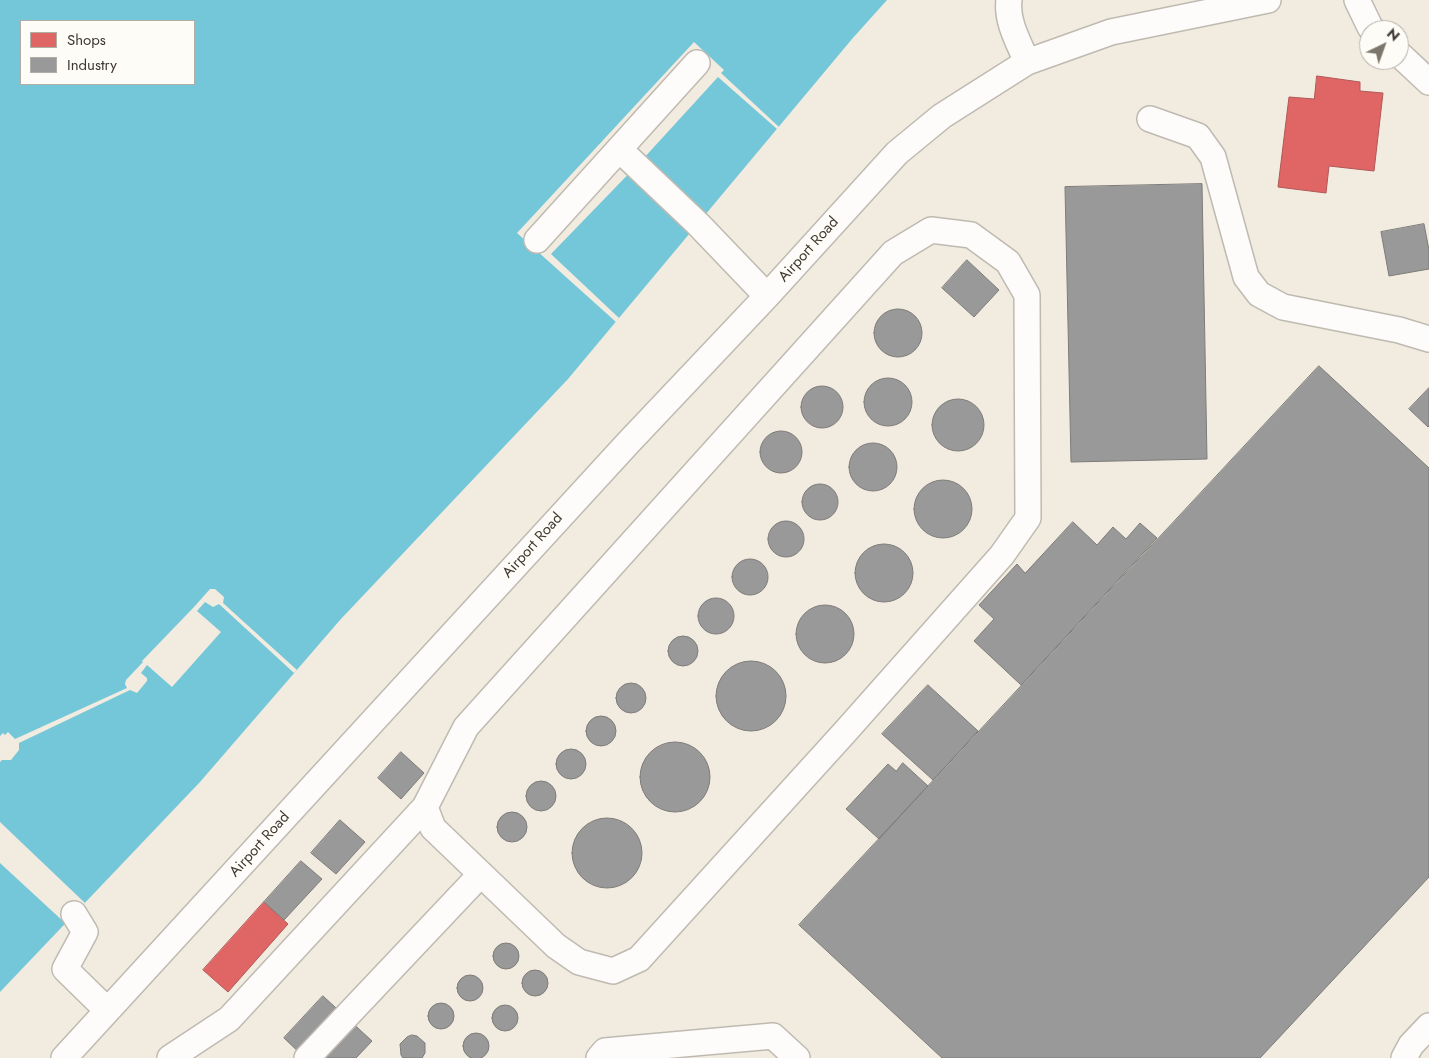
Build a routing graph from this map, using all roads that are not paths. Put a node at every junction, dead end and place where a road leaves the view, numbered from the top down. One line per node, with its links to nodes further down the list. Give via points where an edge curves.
1 (1009, 0): 5 (street, via 1008,10 1016,38)
2 (1268, 0): 5 (street, Airport Road, via 1111,32)
3 (1357, 0): 4 (street)
4 (1367, 20)
5 (1027, 62): 12 (street, Airport Road, via 942,116 897,153)
6 (696, 63): 10 (street)
7 (1409, 63): 8 (street)
8 (1429, 82)
9 (1150, 119): 13 (street, via 1198,136 1213,157 1246,277 1259,294 1283,307)
10 (619, 149): 11 (street); 12 (street)
11 (537, 240)
12 (767, 296): 17 (street, Airport Road)
13 (1429, 339)
14 (425, 807): 15 (street, via 433,828); 15 (street, via 466,727 893,253 931,230 971,235 1008,262 1027,295 1028,518 1002,555 639,959 613,971 579,962 556,946); 20 (street, via 229,1019)
15 (481, 874): 21 (street)
16 (74, 914): 17 (street, via 85,932 65,969)
17 (107, 1010): 19 (street, Airport Road)
18 (1429, 1026): 24 (street)
19 (64, 1058)
20 (170, 1058)
21 (307, 1058)
22 (599, 1058): 23 (street, via 605,1051 773,1036)
23 (797, 1058)
24 (1404, 1058)

